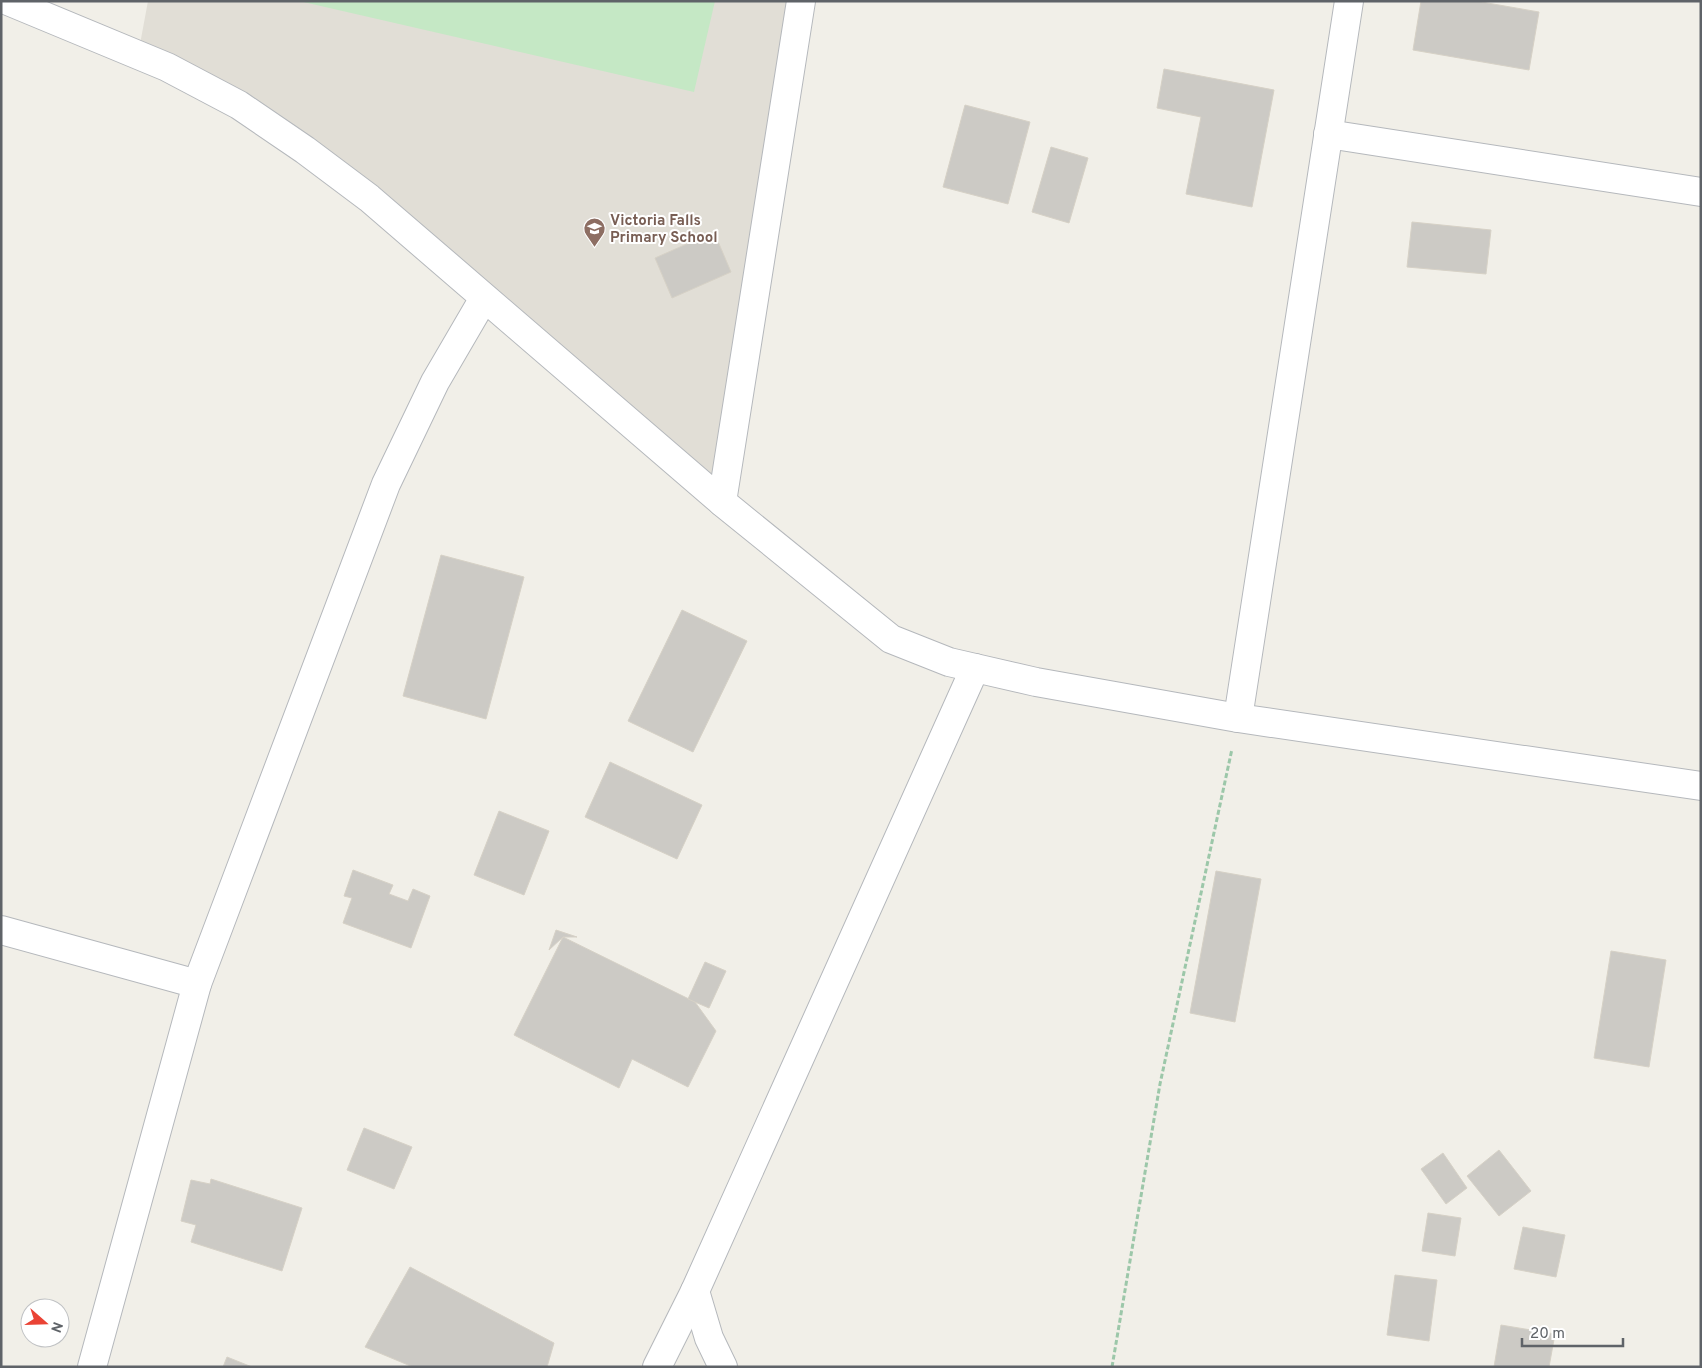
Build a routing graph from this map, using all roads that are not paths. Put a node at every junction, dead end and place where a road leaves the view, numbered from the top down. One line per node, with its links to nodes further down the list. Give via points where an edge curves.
1 (8, 1): 6 (street, via 167,66 240,105 369,198)
2 (801, 1): 7 (street)
3 (1349, 1): 4 (street)
4 (1328, 134): 5 (street); 9 (street)
5 (1701, 192)
6 (484, 298): 7 (street); 12 (street, via 435,382 386,484)
7 (722, 502): 8 (street, via 891,639 948,662)
8 (975, 668): 9 (street); 13 (street)
9 (1238, 718): 10 (street)
10 (1701, 786)
11 (1, 930): 12 (street)
12 (198, 984): 14 (street)
13 (695, 1290): 15 (street); 16 (street, via 709,1338)
14 (92, 1367)
15 (657, 1367)
16 (723, 1367)

